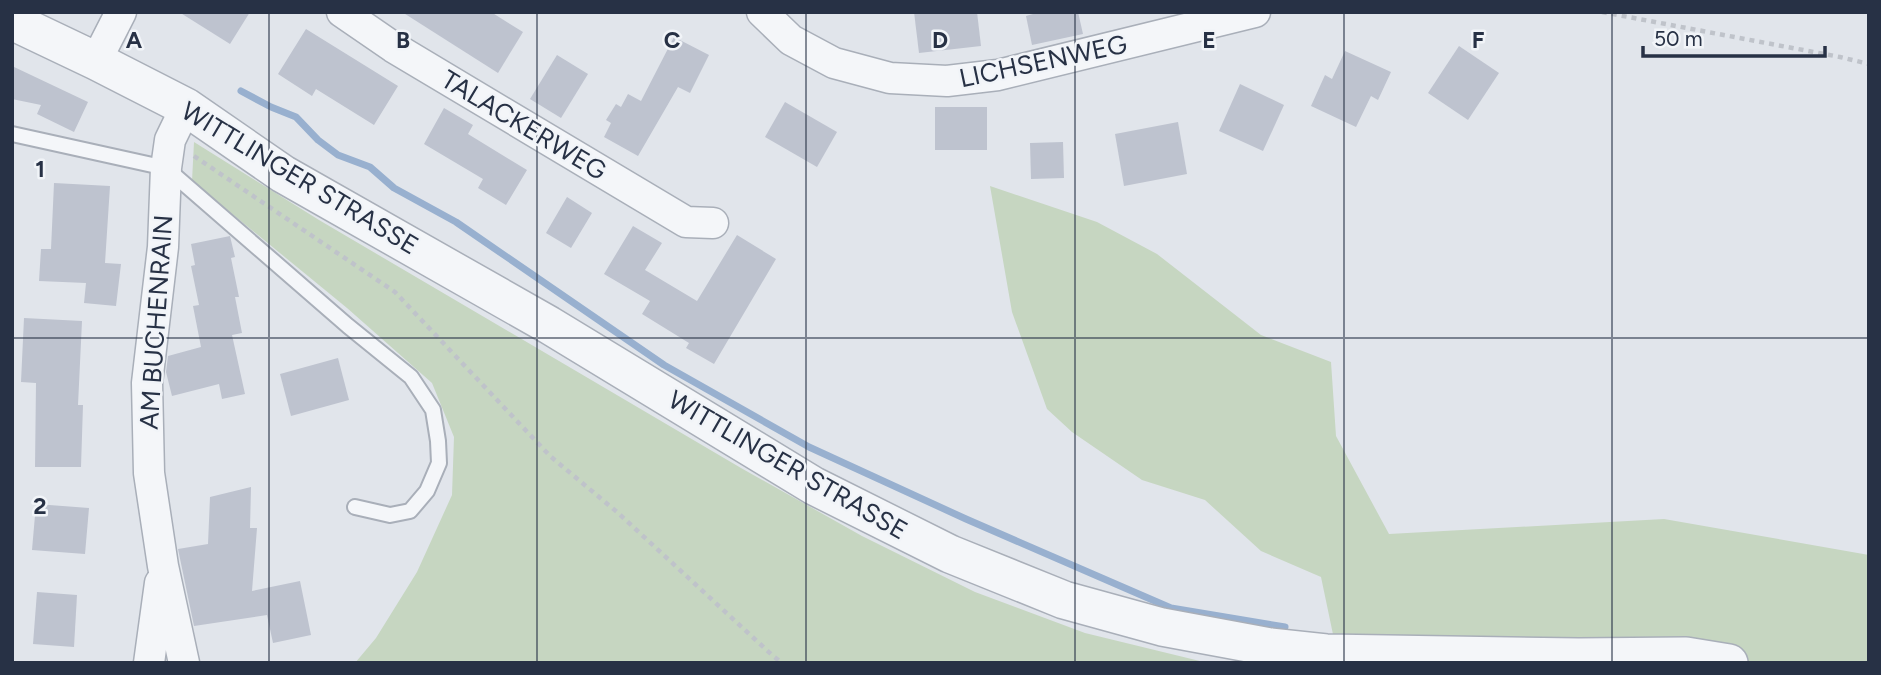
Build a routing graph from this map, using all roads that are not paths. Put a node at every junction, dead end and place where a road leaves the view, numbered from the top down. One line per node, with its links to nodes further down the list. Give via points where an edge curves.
1 (121, 12): 6 (street)
2 (342, 12): 10 (street, TALACKERWEG, via 687,222)
3 (762, 12): 4 (street, LICHSENWEG, via 791,40 834,63 890,78 947,81 998,75)
4 (1255, 12)
5 (12, 21): 6 (street, WITTLINGER STRASSE)
6 (96, 61): 7 (street, WITTLINGER STRASSE)
7 (186, 107): 9 (street, AM BUCHENRAIN); 15 (street, WITTLINGER STRASSE, via 283,174 549,325 814,486 950,554 1064,600 1162,627 1326,653 1686,656)
8 (12, 134): 9 (lane)
9 (168, 154): 11 (lane, via 348,326 411,377 433,410 439,463 427,491 410,511 390,515); 12 (street, AM BUCHENRAIN, via 163,247 147,383 149,473)
10 (713, 223)
11 (355, 507)
12 (163, 566): 13 (street); 14 (street, AM BUCHENRAIN)
13 (149, 663)
14 (184, 663)
15 (1729, 663)

